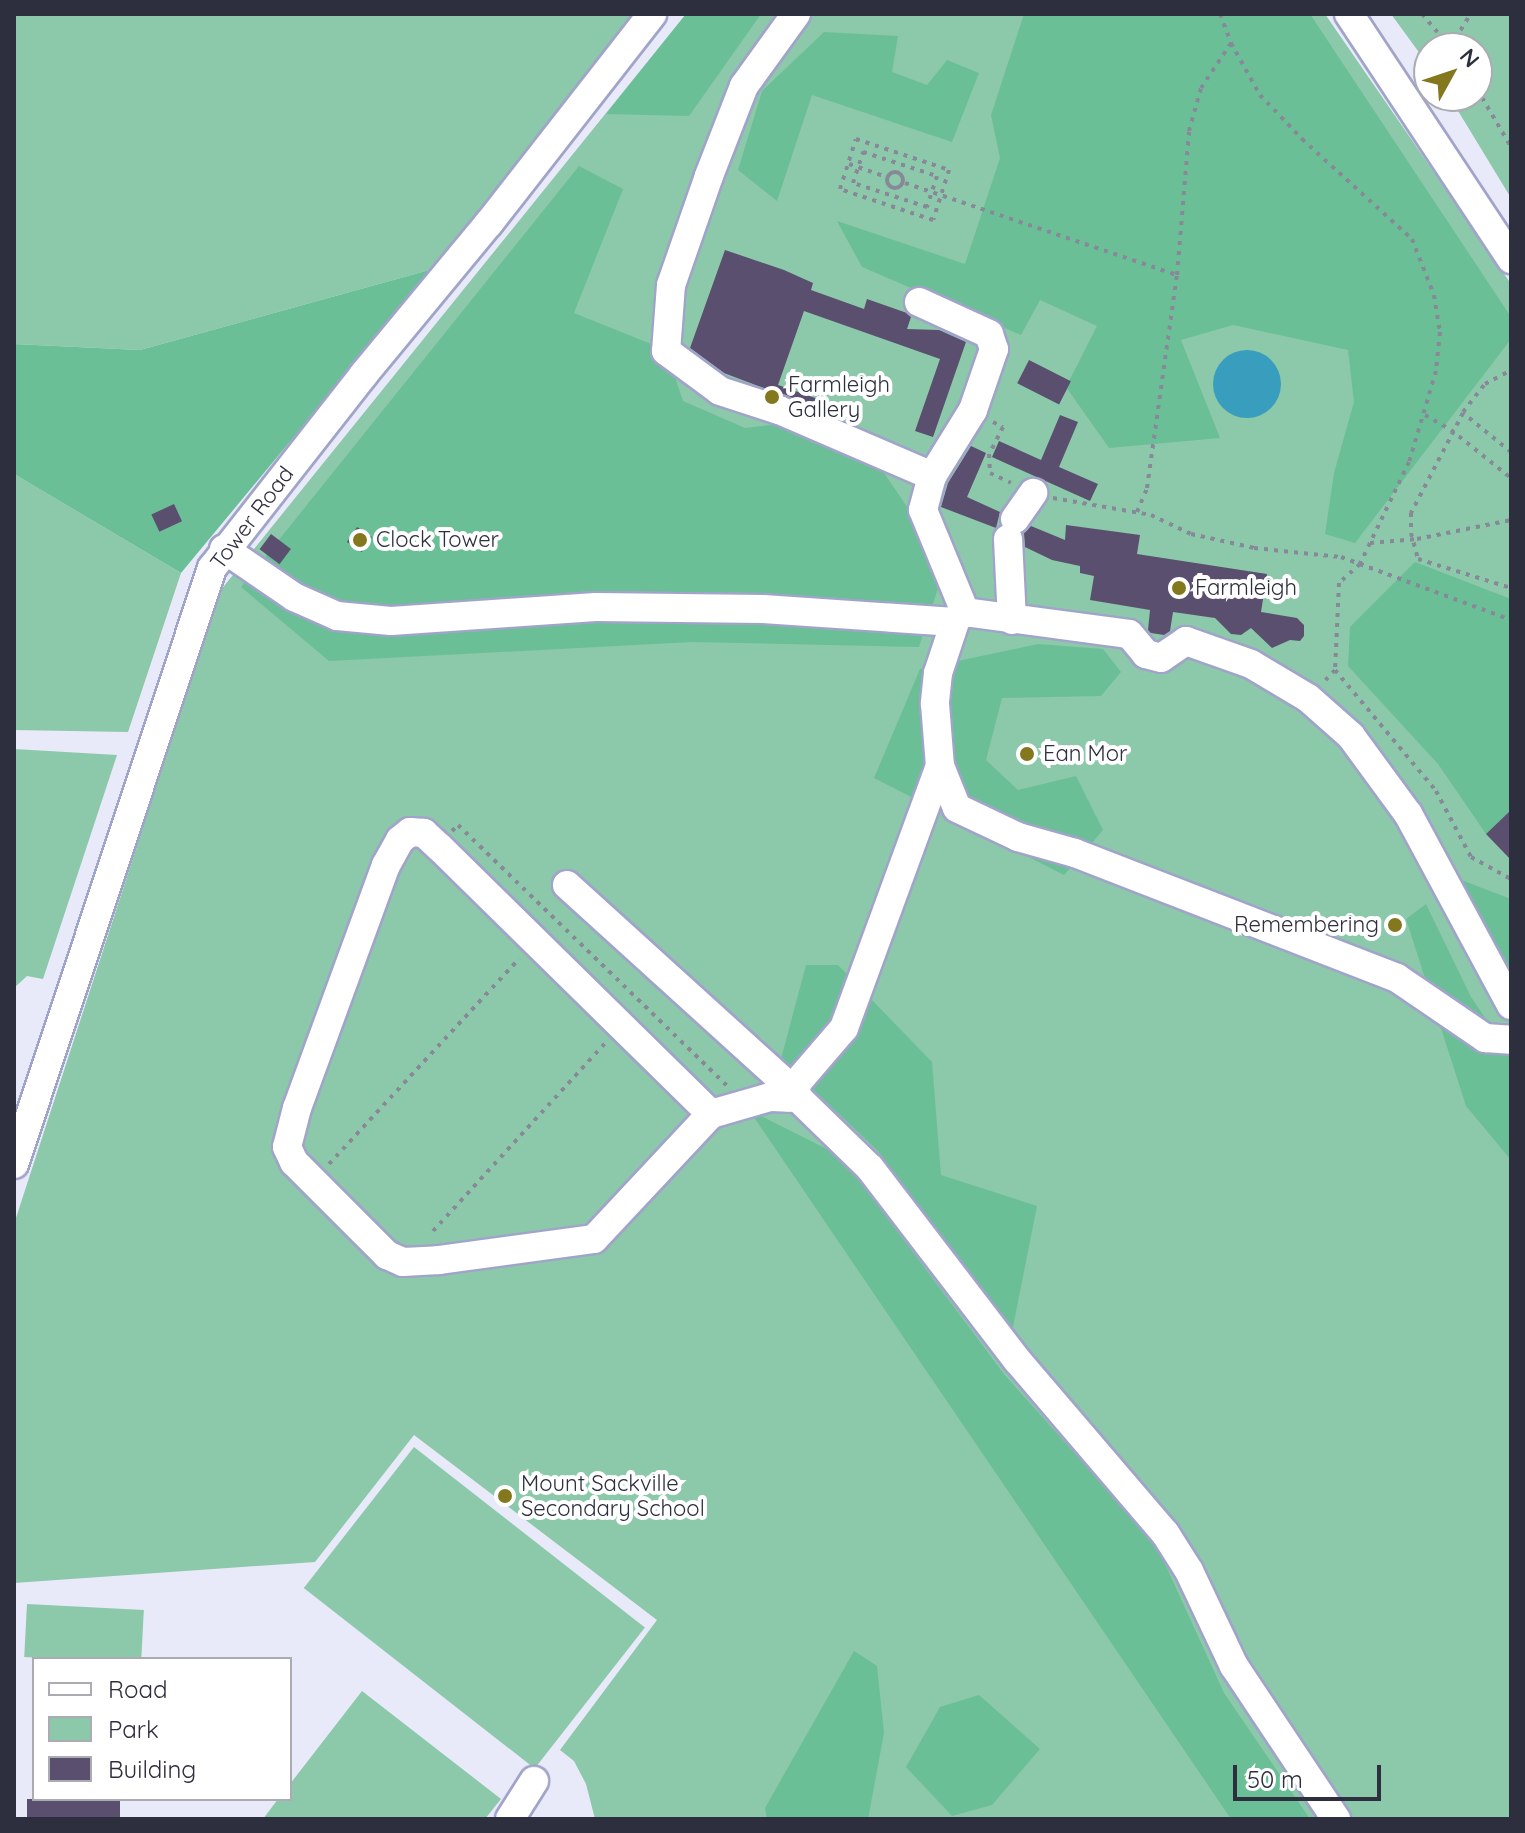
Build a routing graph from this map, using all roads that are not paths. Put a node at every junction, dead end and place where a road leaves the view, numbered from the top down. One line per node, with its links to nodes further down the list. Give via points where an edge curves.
1 (652, 14): 8 (street, Tower Road)
2 (796, 14): 6 (street, via 744,86 709,176 671,285 666,351 720,391 779,410)
3 (1349, 14): 4 (street)
4 (1511, 259)
5 (919, 302): 6 (street, via 989,334 994,349 973,410)
6 (932, 476): 9 (street, via 923,510 952,573)
7 (1033, 493): 10 (street, via 1011,529)
8 (224, 549): 9 (street, via 294,597 351,618 391,621 596,607); 17 (street, Tower Road, via 206,582)
9 (960, 617): 10 (street); 11 (street, via 938,673)
10 (1012, 620): 13 (street, via 1129,634 1146,654 1161,658 1186,641 1251,664 1308,698 1351,736 1408,814)
11 (940, 766): 14 (street, via 957,808 972,816 1397,978 1485,1038); 15 (street, via 844,1028 795,1085)
12 (567, 885): 15 (street, via 783,1081)
13 (1511, 1005)
14 (1511, 1040)
15 (792, 1098): 16 (street, via 770,1097); 20 (street, via 870,1168 1017,1360 1165,1533 1234,1666)
16 (711, 1114): 16 (street, via 594,1239 403,1262 387,1255 294,1162 287,1147 386,865 410,832 424,833 439,847)
17 (14, 1164)
18 (534, 1781): 19 (street)
19 (510, 1819)
20 (1336, 1819)

